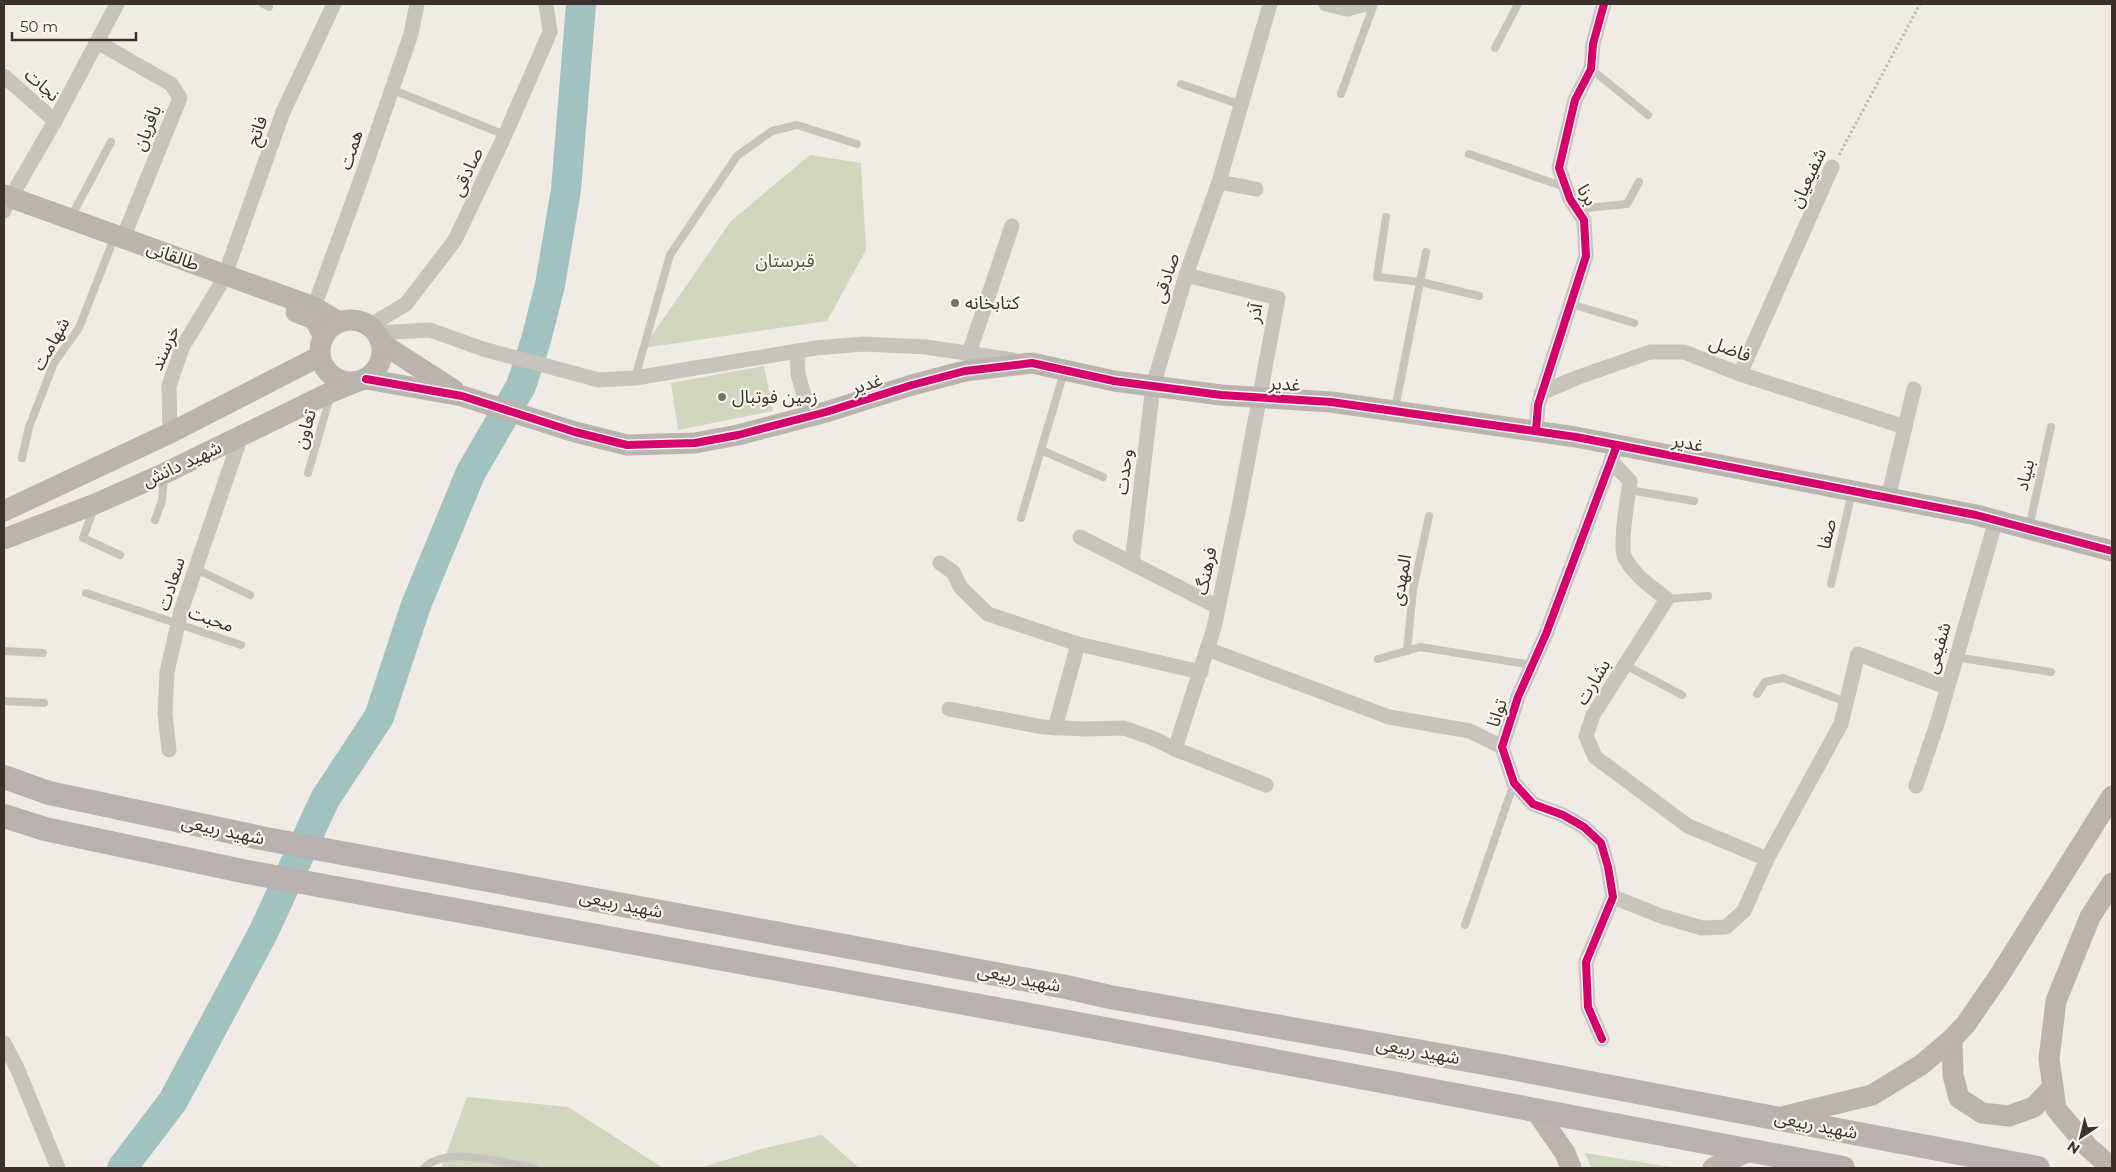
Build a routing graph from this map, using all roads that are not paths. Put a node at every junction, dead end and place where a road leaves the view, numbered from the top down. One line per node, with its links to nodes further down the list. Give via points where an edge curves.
1 (117, 4): 11 (street)
2 (334, 4): 38 (street, فاتح, via 283,112)
3 (418, 4): 16 (street, همت)
4 (546, 4): 21 (street, صادقی, via 550,32)
5 (1270, 4): 18 (street, صادقی)
6 (1326, 4): 7 (street, via 1347,9)
7 (1366, 4)
8 (1374, 4): 17 (lane)
9 (1518, 4): 12 (lane)
10 (1604, 4): 13 (street, برنا, via 1593,44)
11 (97, 42): 20 (street); 35 (street, باقریان, via 171,84 180,98)
12 (1495, 48)
13 (1591, 68): 19 (lane); 28 (street, برنا, via 1574,100 1559,168)
14 (4, 76): 20 (street, نجات)
15 (1182, 84): 18 (lane)
16 (391, 89): 21 (lane); 42 (street, همت)
17 (1341, 94)
18 (1241, 104): 26 (street, صادقی)
19 (1648, 115)
20 (55, 121): 30 (street)
21 (505, 136): 44 (street, صادقی, via 455,240 406,304)
22 (111, 142): 33 (lane)
23 (858, 144): 51 (lane, via 797,125 772,131 737,156 670,255)
24 (1469, 154): 28 (lane)
25 (1832, 167): 50 (street, شفیعیان)
26 (1219, 182): 29 (street); 37 (street, صادقی)
27 (1639, 182): 31 (lane, via 1627,204)
28 (1566, 187): 31 (street, برنا)
29 (1256, 189)
30 (5, 204): 33 (street, طالقانی); 35 (street, طالقانی)
31 (1577, 209): 41 (street, برنا, via 1584,220 1586,256)
32 (1386, 217): 39 (lane, via 1377,277)
33 (70, 219): 35 (street, طالقانی)
34 (1012, 226): 47 (street)
35 (117, 242): 38 (street, طالقانی); 68 (lane, شهامت, via 79,328 54,363 29,427)
36 (1426, 252): 39 (lane)
37 (1186, 275): 53 (street, صادقی); 58 (street, آذر, via 1278,298)
38 (223, 280): 42 (street, طالقانی); 45 (street, طالقانی, via 314,319); 64 (street, خرسند, via 182,348 169,386)
39 (1421, 282): 40 (lane); 59 (lane)
40 (1479, 296)
41 (1571, 304): 43 (lane); 56 (street, برنا)
42 (314, 307): 45 (street, طالقانی)
43 (1634, 323)
44 (375, 334): 45 (street, via 354,321); 51 (street, via 430,330 483,349 598,380); 52 (street, via 382,353 380,363 374,372); 57 (street)
45 (328, 338): 52 (street, via 323,365 337,379 346,382); 64 (street, شهید دانش)
46 (797, 352): 47 (street, via 863,344); 51 (street); 60 (street, via 798,374)
47 (969, 353): 48 (street)
48 (1032, 363): 49 (street, غدیر); 60 (street, غدیر, via 965,371)
49 (1065, 370): 53 (street, غدیر); 66 (lane)
50 (1740, 374): 56 (street, فاضل, via 1684,352 1650,352); 61 (street, فاضل)
51 (635, 378)
52 (361, 380): 55 (street, شهید دانش); 57 (street)
53 (1153, 386): 58 (street, غدیر); 88 (street, وحدت)
54 (1914, 389): 61 (street)
55 (331, 392): 65 (street, شهید دانش); 69 (lane, تعاون)
56 (1542, 393): 63 (street, برنا)
57 (462, 396): 60 (street, غدیر, via 628,445 695,443)
58 (1259, 397): 59 (street, غدیر); 95 (street, فرهنگ)
59 (1394, 411): 63 (street, غدیر)
60 (810, 416)
61 (1905, 427): 74 (street)
62 (2051, 428): 82 (lane, بنیاد)
63 (1536, 431): 67 (street, غدیر)
64 (170, 434): 77 (street, شهید دانش)
65 (241, 436): 70 (street, شهید دانش); 89 (street, سعادت)
66 (1041, 450): 71 (lane); 79 (lane)
67 (1614, 453): 72 (street, via 1630,481); 73 (street, غدیر); 105 (street, توانا)
68 (22, 458)
69 (308, 473)
70 (165, 474): 76 (street, شهید دانش); 80 (lane, via 162,501)
71 (1103, 477)
72 (1629, 490): 75 (lane); 94 (street, via 1624,557 1644,582)
73 (1852, 490): 74 (street, غدیر); 90 (lane, صفا)
74 (1888, 498): 81 (street, غدیر)
75 (1694, 502)
76 (95, 504): 83 (street, شهید دانش); 86 (lane, via 83,538)
77 (6, 510): 83 (street)
78 (1429, 516): 100 (lane, المهدی, via 1412,590)
79 (1021, 518)
80 (155, 520)
81 (1996, 520): 82 (street, غدیر); 103 (street, شفیعی)
82 (2029, 529): 85 (street, غدیر)
83 (10, 536)
84 (1080, 537): 88 (street)
85 (2112, 551)
86 (120, 554)
87 (940, 563): 97 (street, via 953,572 961,588 988,614)
88 (1132, 563): 95 (street)
89 (196, 569): 92 (lane); 96 (street, سعادت)
90 (1831, 584)
91 (86, 593): 96 (lane, محبت)
92 (250, 595)
93 (1708, 596): 94 (lane)
94 (1667, 599): 106 (street, بشارت)
95 (1218, 607): 99 (street, فرهنگ)
96 (178, 623): 98 (lane, محبت); 119 (street, سعادت, via 167,672)
97 (1078, 644): 107 (street); 116 (street)
98 (241, 645)
99 (1207, 649): 107 (street, فرهنگ); 117 (street, via 1389,717 1470,731)
100 (1407, 651): 104 (lane); 105 (lane, via 1420,647)
101 (4, 652): 102 (lane)
102 (43, 653)
103 (1955, 657): 108 (lane); 109 (street, شفیعی)
104 (1378, 659)
105 (1532, 665): 117 (street, توانا)
106 (1625, 665): 111 (lane); 126 (street, بشارت, via 1593,715 1586,736 1595,757 1688,826)
107 (1201, 672): 118 (street, فرهنگ)
108 (2051, 672)
109 (1946, 687): 114 (street, via 1858,654); 123 (street, شفیعی)
110 (1757, 694): 114 (lane, via 1765,682 1783,678)
111 (1682, 695)
112 (4, 701): 113 (lane)
113 (44, 702)
114 (1846, 702): 126 (street, via 1841,724)
115 (949, 709): 116 (street)
116 (1055, 728): 118 (street, via 1124,728)
117 (1502, 748): 121 (street, توانا)
118 (1175, 749): 122 (street)
119 (169, 750)
120 (4, 777): 130 (main road, شهید ربیعی, via 49,792 266,839)
121 (1514, 783): 128 (street, توانا, via 1533,804 1584,827 1601,843); 129 (lane)
122 (1266, 785)
123 (1916, 786)
124 (2112, 796): 135 (street, via 1999,976)
125 (4, 816): 132 (main road, شهید ربیعی, via 45,829 247,872)
126 (1767, 858): 128 (street, via 1744,911 1726,927 1702,928)
127 (2112, 883): 137 (street, via 2090,917 2056,1001 2049,1060)
128 (1613, 898): 134 (street, via 1586,962 1588,1007)
129 (1465, 925)
130 (1066, 986): 131 (main road, شهید ربیعی); 132 (main road)
131 (1110, 997): 133 (main road); 139 (main road, شهید ربیعی)
132 (1057, 1020): 133 (main road, شهید ربیعی)
133 (1102, 1028): 138 (main road, شهید ربیعی)
134 (1602, 1039)
135 (1952, 1039): 137 (street, via 1953,1075 1959,1098 1982,1113 2009,1116 2034,1107); 139 (street, via 1921,1065 1872,1095)
136 (4, 1043): 141 (street)
137 (2053, 1087): 148 (street, via 2056,1109 2088,1147)
138 (1536, 1111): 140 (main road, شهید ربیعی); 144 (street, via 1565,1153)
139 (1777, 1118): 147 (main road, شهید ربیعی)
140 (1749, 1151): 145 (street); 146 (main road, شهید ربیعی)
141 (58, 1168)
142 (424, 1168): 143 (lane, via 430,1163 461,1156)
143 (534, 1168)
144 (1571, 1168)
145 (1713, 1168)
146 (1843, 1168)
147 (2038, 1168)
148 (2112, 1168)

